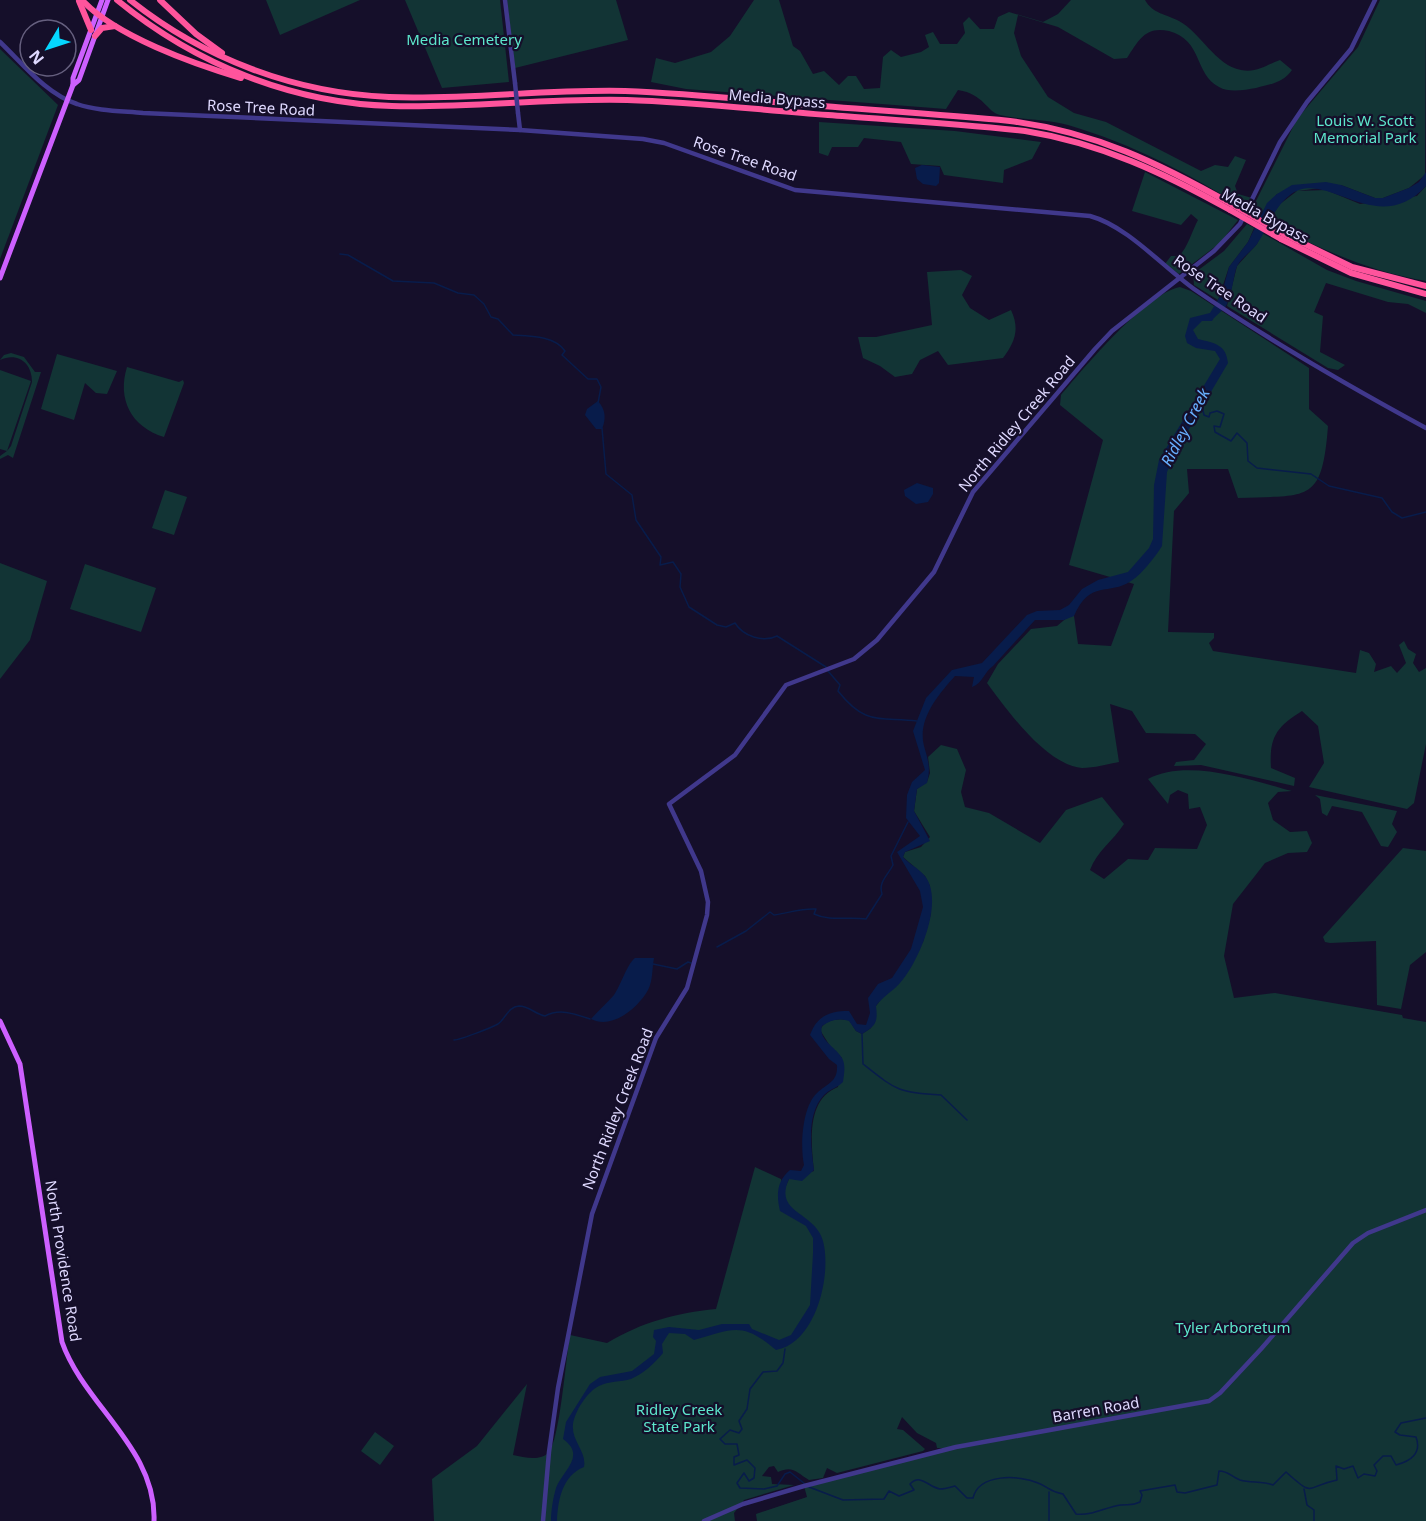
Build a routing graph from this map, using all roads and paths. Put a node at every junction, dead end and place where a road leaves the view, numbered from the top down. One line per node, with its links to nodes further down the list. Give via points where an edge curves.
1 (80, 0): 8 (highway); 10 (highway)
2 (117, 0): 13 (highway, Media Bypass, via 193,52)
3 (130, 0): 12 (highway, Media Bypass, via 190,41)
4 (160, 0): 12 (highway, via 202,40)
5 (505, 0): 15 (street, bridge)
6 (1375, 0): 19 (street, North Ridley Creek Road, via 1351,49 1280,142 1240,224)
7 (106, 1): 8 (main road)
8 (99, 17): 9 (highway); 10 (main road)
9 (115, 26): 10 (highway); 13 (highway, via 178,56 229,75)
10 (93, 33): 14 (main road, via 73,78)
11 (0, 42): 14 (street)
12 (254, 70): 16 (highway, Media Bypass, via 314,87 376,96 650,92 1026,123 1089,137 1134,153)
13 (281, 88): 16 (highway, Media Bypass, via 375,105 649,101 1025,131 1079,142 1132,159)
14 (68, 101): 15 (street, Rose Tree Road, via 92,108 142,113); 18 (main road)
15 (520, 130): 19 (street, Rose Tree Road, via 657,141 795,190 1090,216 1110,224)
16 (1231, 207): 17 (highway, Media Bypass, bridge)
17 (1282, 237): 20 (highway, Media Bypass, via 1352,267); 21 (highway, Media Bypass, via 1358,276)
18 (0, 278)
19 (1180, 278): 22 (street, Rose Tree Road, via 1340,380); 26 (street, North Ridley Creek Road, via 1104,339 973,492 934,572 877,640 854,659 786,685 735,755 669,804 701,871 708,899 707,915 687,988 656,1038 592,1214 558,1388)
20 (1426, 286)
21 (1426, 294)
22 (1426, 428)
23 (0, 1021): 25 (main road, North Providence Road, via 20,1064 62,1342 72,1369 143,1468)
24 (1426, 1210): 27 (street, Barren Road, via 1353,1243 1261,1349 1209,1401 956,1447 743,1504)
25 (154, 1521)
26 (543, 1521)
27 (704, 1521)

